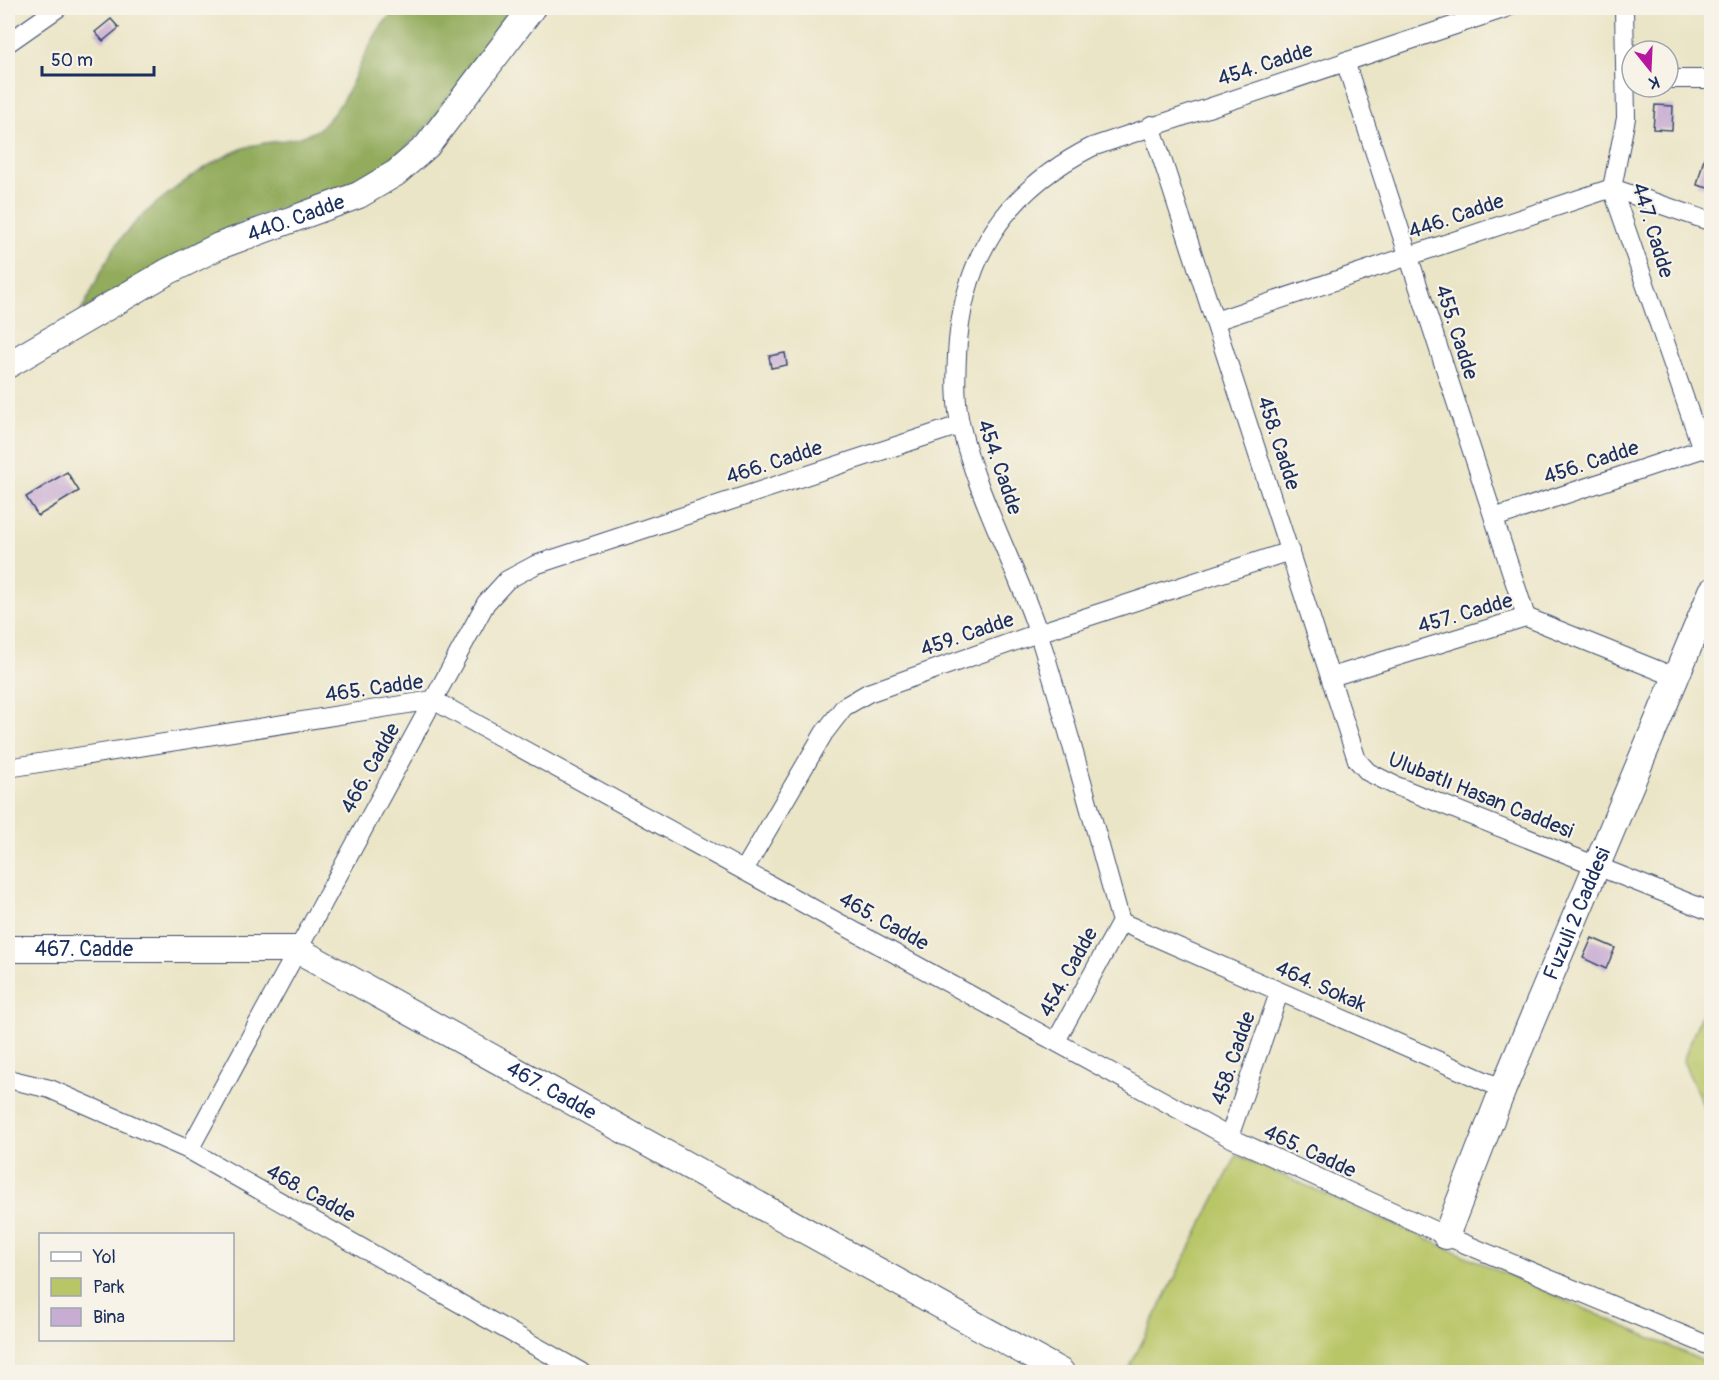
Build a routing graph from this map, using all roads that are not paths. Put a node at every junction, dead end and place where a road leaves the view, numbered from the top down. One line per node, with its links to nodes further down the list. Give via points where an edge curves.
1 (58, 8): 5 (street)
2 (532, 8): 14 (street, 440. Cadde, via 427,146 396,173 358,195 219,246)
3 (1506, 8): 6 (street, 454. Cadde)
4 (1624, 8): 10 (street, 447. Cadde, via 1626,118)
5 (8, 43)
6 (1345, 61): 9 (street, 454. Cadde); 12 (street, 455. Cadde)
7 (1680, 79): 8 (street)
8 (1712, 79)
9 (1151, 125): 13 (street, 458. Cadde); 15 (street, 454. Cadde, via 1059,164 1006,212 981,252 966,289 956,376)
10 (1612, 188): 11 (street); 12 (street, 446. Cadde); 16 (street, 447. Cadde)
11 (1712, 222)
12 (1408, 256): 13 (street, 446. Cadde); 17 (street, 455. Cadde)
13 (1215, 321): 18 (street, 458. Cadde)
14 (8, 365)
15 (960, 426): 21 (street, 454. Cadde); 24 (street, 466. Cadde, via 535,565 507,580 486,603)
16 (1707, 450): 17 (street, 456. Cadde)
17 (1494, 518): 20 (street, 455. Cadde)
18 (1290, 551): 21 (street, 459. Cadde); 22 (street, 458. Cadde)
19 (1712, 591): 23 (street, Fuzuli 2 Caddesi)
20 (1526, 617): 22 (street, 457. Cadde); 23 (street, 457. Cadde)
21 (1038, 633): 28 (street, 459. Cadde, via 868,693 844,706 824,733); 30 (street, 454. Cadde)
22 (1331, 677): 26 (street, 458. Cadde, via 1357,760)
23 (1675, 677): 27 (street, Fuzuli 2 Caddesi)
24 (433, 700): 25 (street, 465. Cadde); 28 (street, 465. Cadde); 32 (street, 466. Cadde)
25 (8, 768)
26 (1368, 772): 27 (street, Ulubatlı Hasan Caddesi, via 1394,786)
27 (1596, 866): 29 (street, Ulubatlı Hasan Caddesi); 36 (street, Fuzuli 2 Caddesi)
28 (744, 870): 34 (street, 465. Cadde)
29 (1712, 912)
30 (1121, 922): 33 (street, 464. Sokak); 34 (street, 454. Cadde)
31 (8, 949): 32 (street, 467. Cadde)
32 (296, 949): 38 (street, 466. Cadde); 42 (street, 467. Cadde)
33 (1279, 993): 36 (street, 464. Sokak); 37 (street, 458. Cadde)
34 (1056, 1041): 37 (street, 465. Cadde)
35 (8, 1078): 38 (street, 468. Cadde, via 50,1089)
36 (1503, 1089): 39 (street, Fuzuli 2 Caddesi)
37 (1229, 1137): 39 (street, 465. Cadde)
38 (189, 1150): 41 (street, 468. Cadde)
39 (1446, 1236): 40 (street, 465. Cadde)
40 (1712, 1347)
41 (581, 1372)
42 (1061, 1372)

